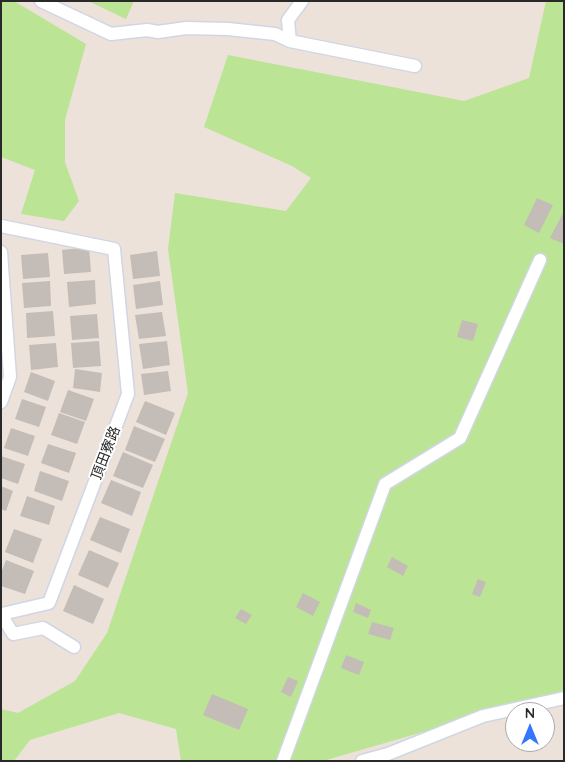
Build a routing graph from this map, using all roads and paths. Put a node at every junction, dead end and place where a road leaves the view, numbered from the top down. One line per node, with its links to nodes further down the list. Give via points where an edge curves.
1 (41, 1): 3 (street, via 110,34 186,28 228,29 275,34)
2 (302, 1): 3 (street, via 288,20)
3 (290, 41): 4 (street)
4 (415, 66)
5 (1, 226): 9 (street, 頂田寮路, via 114,249 128,394 49,603)
6 (1, 252): 8 (street, via 10,377)
7 (540, 260): 12 (street, via 460,438 385,484)
8 (1, 402)
9 (1, 614): 10 (street, via 13,634 43,628)
10 (74, 647)
11 (564, 698): 13 (street, via 482,716 388,754)
12 (283, 761)
13 (362, 761)

